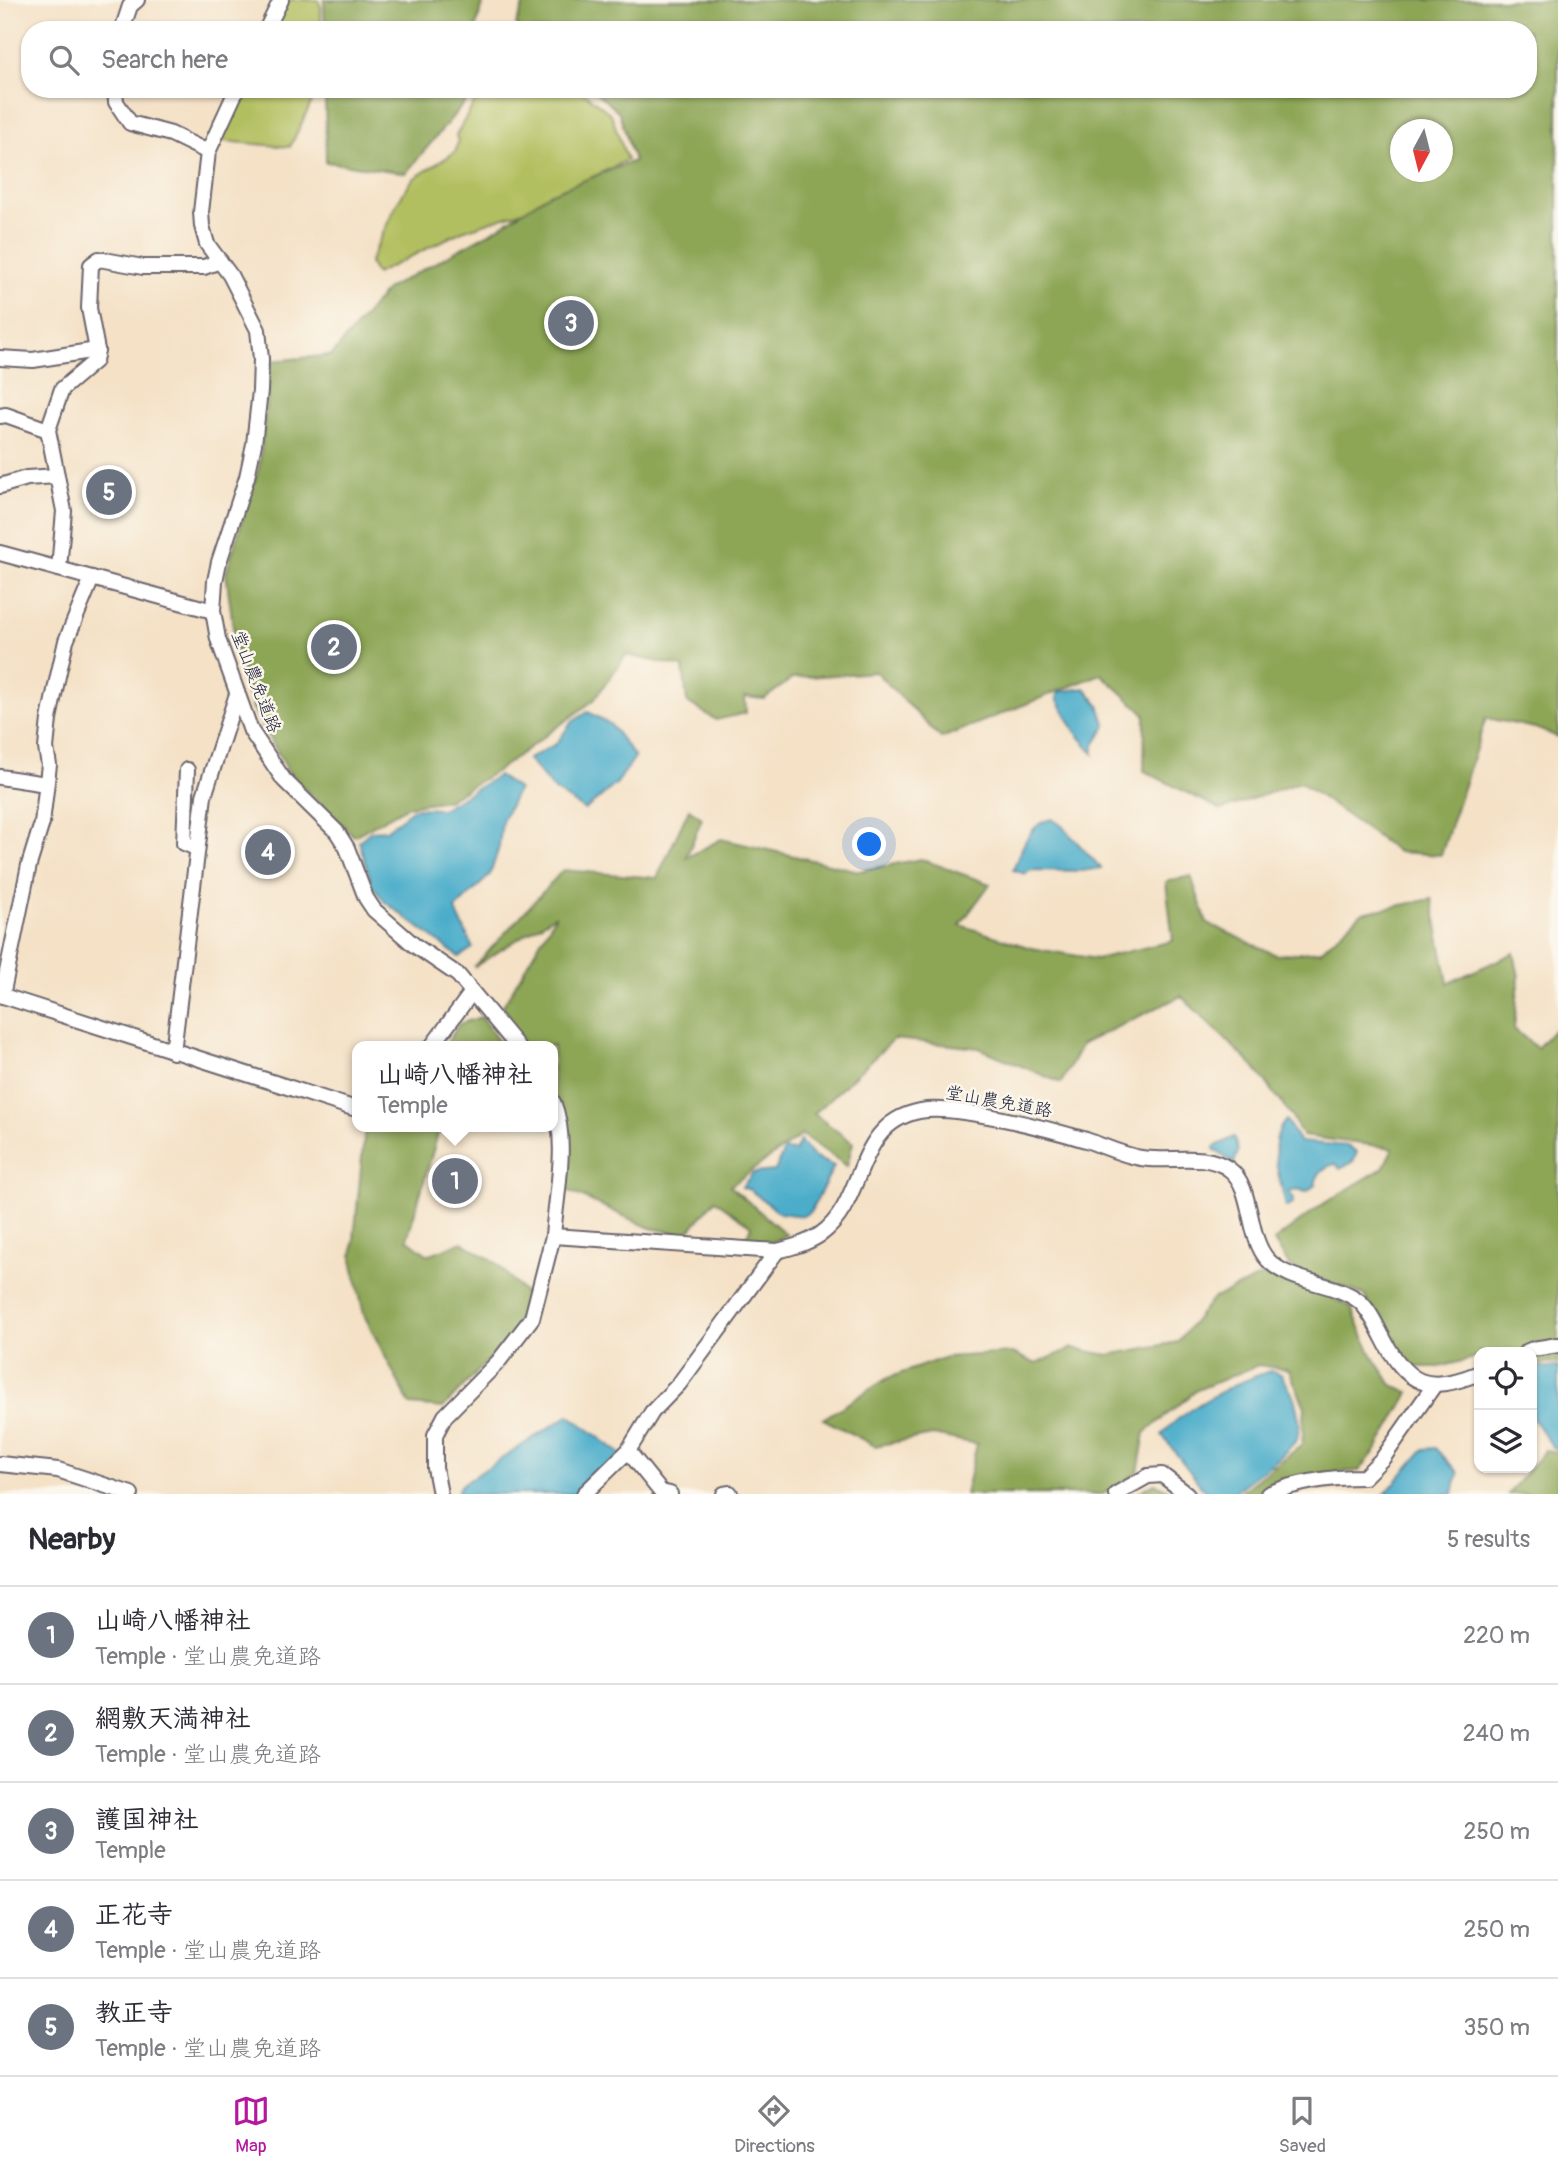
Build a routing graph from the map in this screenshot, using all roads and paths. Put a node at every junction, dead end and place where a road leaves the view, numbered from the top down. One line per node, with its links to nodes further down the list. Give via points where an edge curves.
1 (137, 0): 3 (street)
2 (281, 0): 4 (street)
3 (125, 21)
4 (270, 21)
5 (116, 98): 7 (street, via 130,123 171,134)
6 (233, 98): 7 (street, 堂山農免道路)
7 (208, 152): 8 (street, 堂山農免道路, via 202,226 207,244)
8 (220, 261): 9 (street, via 204,267 143,267 99,259 91,265 89,308); 18 (street, 堂山農免道路, via 258,330 261,359 254,444 219,562)
9 (97, 350): 10 (street, via 33,360); 12 (street, via 95,361 62,389)
10 (0, 358)
11 (0, 416): 12 (street)
12 (48, 430): 13 (street)
13 (57, 475): 14 (street); 16 (street, via 64,511)
14 (0, 486)
15 (0, 553): 16 (street)
16 (58, 569): 17 (street)
17 (92, 578): 18 (street); 22 (street, via 66,641 58,676 49,719)
18 (213, 611): 19 (street, 堂山農免道路)
19 (237, 694): 23 (street, via 204,796); 24 (street, 堂山農免道路, via 251,731 270,761 337,832 374,910 458,975)
20 (187, 770): 23 (street, via 184,843)
21 (0, 777): 22 (street)
22 (46, 784): 25 (street, via 42,823)
23 (196, 848): 28 (street)
24 (472, 992): 26 (street); 27 (street, 堂山農免道路)
25 (1, 995): 28 (street)
26 (436, 1041)
27 (513, 1041)
28 (173, 1052): 29 (street)
29 (352, 1108)
30 (558, 1130): 31 (street)
31 (553, 1236): 32 (street, 堂山農免道路); 40 (street, via 532,1318 499,1362 445,1416 435,1435)
32 (777, 1251): 36 (street, 堂山農免道路, via 822,1233 846,1204 875,1139 888,1126 921,1110 967,1113 1054,1131 1142,1158 1201,1160 1229,1169 1241,1181 1257,1241 1268,1260 1287,1273 1340,1290 1361,1303 1401,1368 1419,1382); 37 (street, via 679,1384 652,1412)
33 (1558, 1345): 34 (street)
34 (1537, 1348)
35 (1474, 1375): 36 (street)
36 (1434, 1384): 45 (street, via 1383,1458 1364,1477 1326,1477)
37 (628, 1451): 41 (street); 42 (street, via 661,1492)
38 (0, 1464): 39 (street, via 58,1470)
39 (131, 1494)
40 (440, 1494)
41 (584, 1494)
42 (670, 1494)
43 (1116, 1494): 44 (street, via 1148,1476 1162,1475)
44 (1187, 1494)
45 (1268, 1494)

